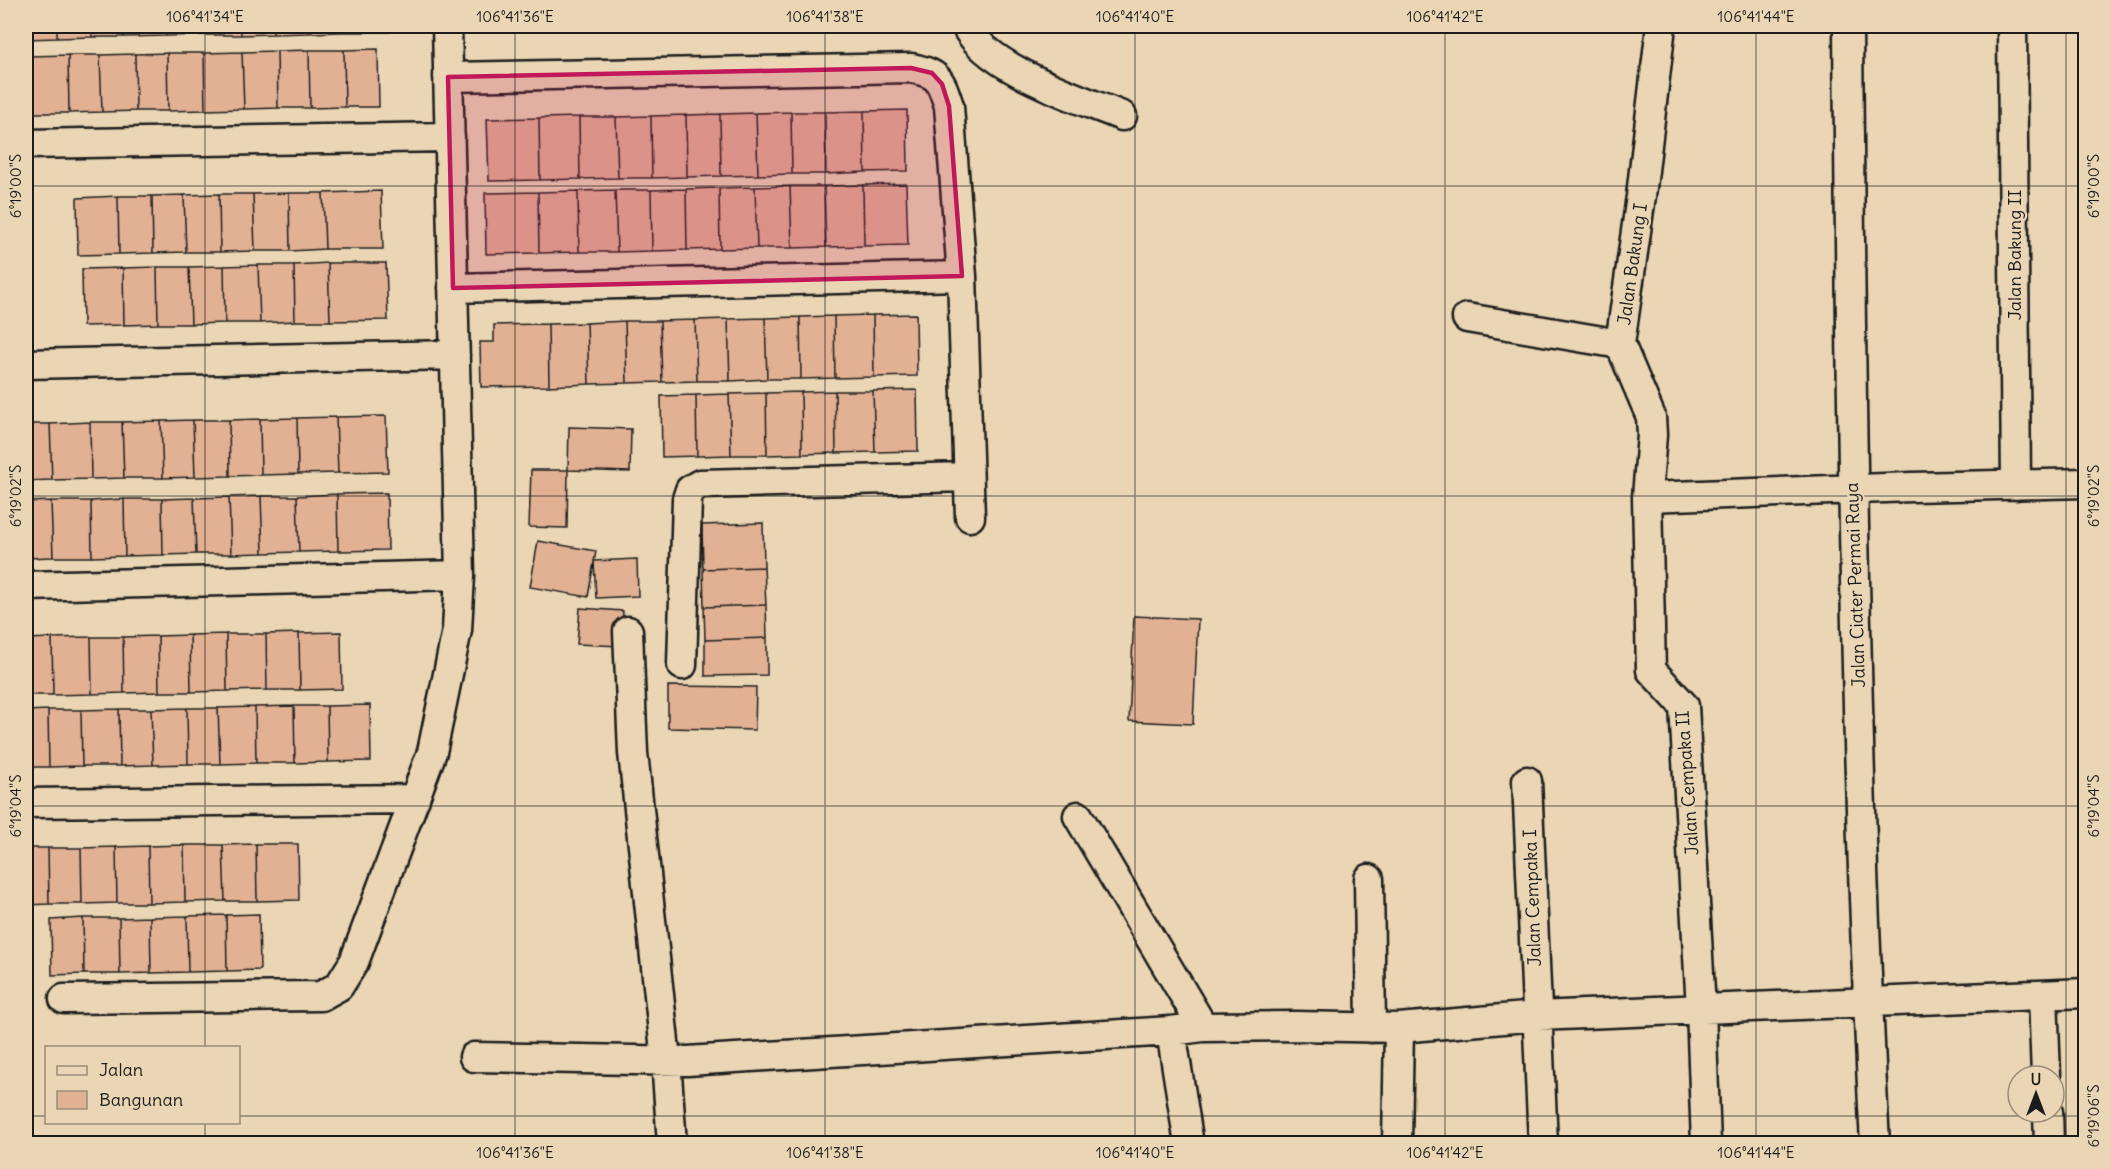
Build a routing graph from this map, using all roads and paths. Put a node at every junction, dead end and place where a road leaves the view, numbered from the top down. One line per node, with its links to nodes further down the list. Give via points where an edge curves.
1 (447, 26): 6 (street)
2 (966, 26): 7 (street, via 980,44 1024,76)
3 (1660, 26): 13 (street, Jalan Bakung I)
4 (1848, 26): 19 (street, Jalan Ciater Permai Raya)
5 (2012, 26): 18 (street, Jalan Bakung II)
6 (448, 77): 8 (street); 10 (street, via 911,68 932,73 942,84 949,106)
7 (1122, 116)
8 (450, 137): 9 (street); 11 (street)
9 (26, 144)
10 (962, 276): 11 (street); 16 (street)
11 (453, 288): 14 (street)
12 (1467, 318): 13 (street)
13 (1620, 344): 20 (street, Jalan Bakung I, via 1651,417)
14 (455, 355): 15 (street); 22 (street)
15 (26, 364)
16 (968, 477): 21 (street); 25 (street, via 700,484 690,490)
17 (2085, 483): 18 (street)
18 (2016, 485): 19 (street)
19 (1852, 489): 20 (street); 34 (street, Jalan Ciater Permai Raya)
20 (1647, 497): 35 (street, Jalan Cempaka II, via 1651,670 1684,706)
21 (970, 517)
22 (460, 575): 23 (street); 27 (street, via 457,630 442,706 432,752)
23 (26, 586)
24 (628, 631): 42 (street, via 633,753)
25 (682, 664)
26 (1527, 781): 36 (street, Jalan Cempaka I)
27 (415, 799): 28 (street); 33 (street, via 354,962 339,986 321,996)
28 (26, 803)
29 (1078, 816): 37 (street)
30 (1370, 879): 38 (street)
31 (2085, 993): 32 (street)
32 (2043, 995): 34 (street); 43 (street)
33 (64, 999)
34 (1867, 1002): 35 (street); 50 (street, Jalan Ciater Permai Raya)
35 (1701, 1009): 36 (street); 49 (street, Jalan Cempaka II)
36 (1537, 1016): 39 (street); 48 (street, Jalan Cempaka I)
37 (1203, 1027): 38 (street); 40 (street)
38 (1371, 1028): 39 (street)
39 (1398, 1028): 47 (street)
40 (1171, 1031): 42 (street); 46 (street)
41 (474, 1057): 42 (street)
42 (666, 1060): 45 (street)
43 (2046, 1064)
44 (2048, 1124): 51 (street)
45 (672, 1143)
46 (1189, 1143)
47 (1397, 1143)
48 (1544, 1143)
49 (1706, 1143)
50 (1875, 1143)
51 (2049, 1143)

